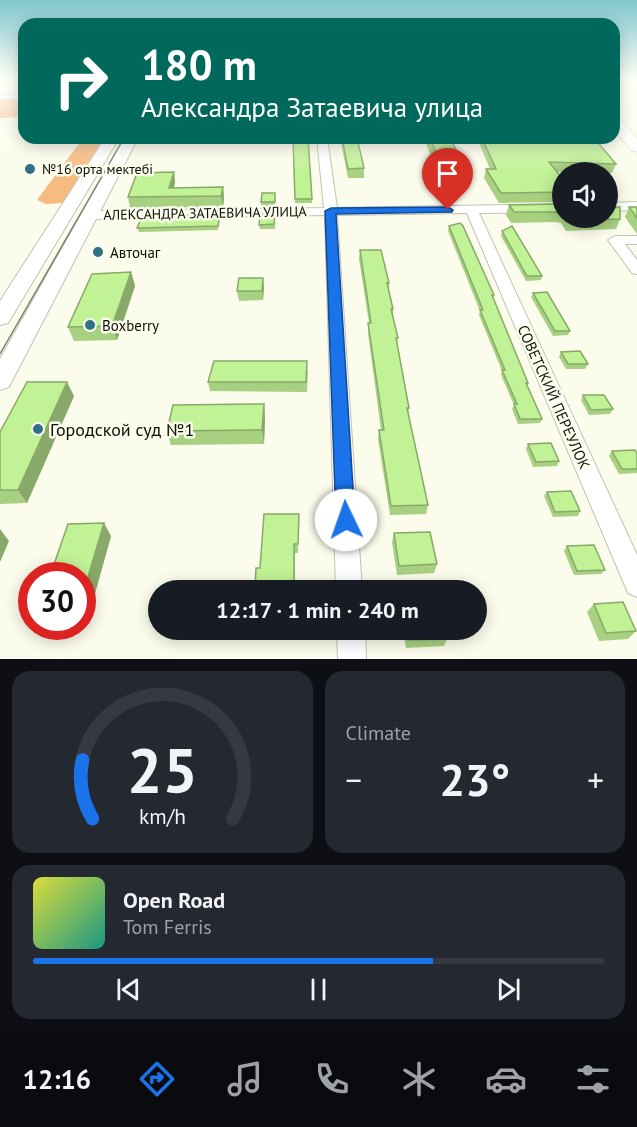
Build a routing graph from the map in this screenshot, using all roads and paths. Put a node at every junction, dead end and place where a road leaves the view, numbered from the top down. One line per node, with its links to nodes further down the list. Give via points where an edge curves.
1 (620, 135): 5 (main road)
2 (108, 144): 12 (main road)
3 (128, 144): 11 (main road)
4 (323, 144): 10 (street)
5 (637, 147)
6 (637, 206): 7 (street)
7 (618, 207)
8 (552, 208): 9 (street, АЛЕКСАНДРА ЗАТАЕВИЧА УЛИЦА)
9 (472, 210): 10 (street, АЛЕКСАНДРА ЗАТАЕВИЧА УЛИЦА); 18 (street, СОВЕТСКИЙ ПЕРЕУЛОК)
10 (331, 211): 11 (street, АЛЕКСАНДРА ЗАТАЕВИЧА УЛИЦА); 17 (street)
11 (90, 215): 12 (main road, АЛЕКСАНДРА ЗАТАЕВИЧА УЛИЦА); 16 (main road)
12 (64, 216): 15 (main road)
13 (637, 240): 14 (street, via 615,240)
14 (637, 270)
15 (0, 318)
16 (0, 381)
17 (348, 580)
18 (637, 584)
19 (351, 640): 20 (street)
20 (352, 659)

